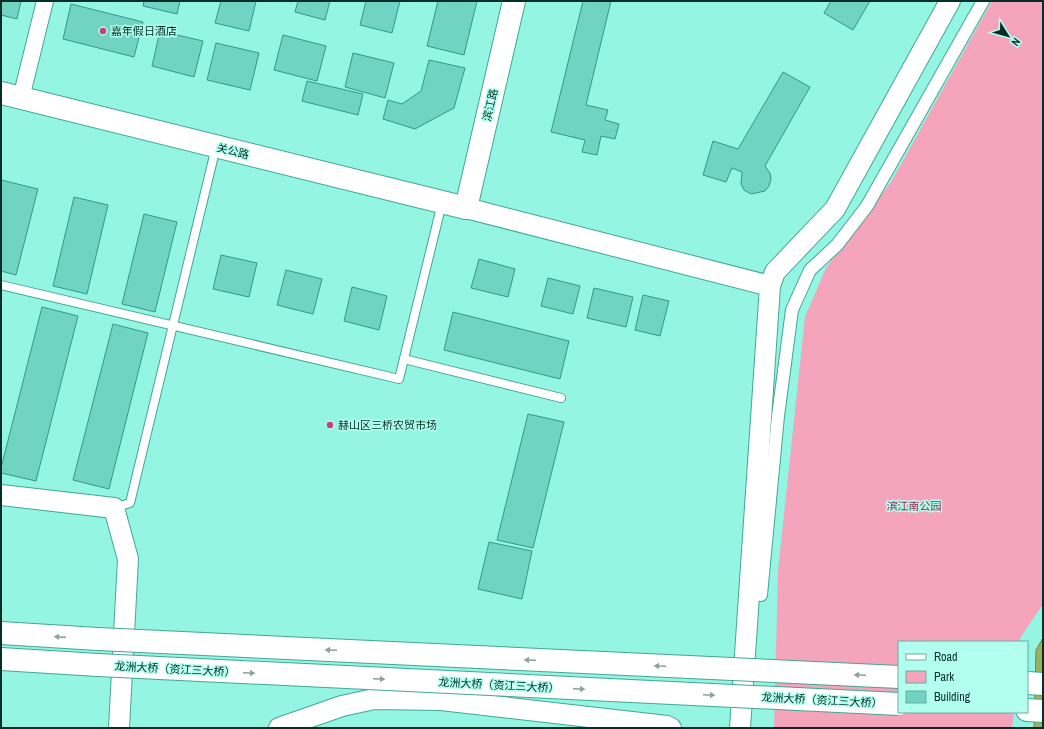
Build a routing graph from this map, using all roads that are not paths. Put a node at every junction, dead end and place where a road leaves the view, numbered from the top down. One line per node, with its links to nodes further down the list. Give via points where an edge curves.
1 (45, 1): 5 (street)
2 (514, 1): 8 (main road, 滨江路)
3 (950, 1): 10 (street, via 835,208 775,272)
4 (983, 1): 16 (street, via 867,206 837,244 810,270 792,310 778,416)
5 (6, 95): 6 (main road, 关公路)
6 (216, 146): 7 (main road, 关公路); 11 (lane)
7 (442, 203): 8 (main road, 关公路); 12 (lane)
8 (466, 208): 10 (street)
9 (1, 285): 11 (lane)
10 (770, 286): 28 (street)
11 (172, 325): 12 (lane, via 399,379); 15 (lane, via 130,503)
12 (404, 359): 13 (lane)
13 (561, 398)
14 (1, 495): 15 (street)
15 (114, 508): 25 (street, via 128,559)
16 (761, 595)
17 (1, 632): 19 (main road, one-way to 17, bridge, via 98,639)
18 (1, 659): 22 (main road, 龙洲大桥（资江三大桥）, one-way to 22, bridge)
19 (898, 677)
20 (1028, 683): 21 (main road)
21 (1043, 684)
22 (898, 704)
23 (1028, 710): 24 (main road)
24 (1043, 711)
25 (119, 728)
26 (279, 728): 27 (street, via 342,706 374,699 441,700)
27 (671, 728)
28 (740, 728)

